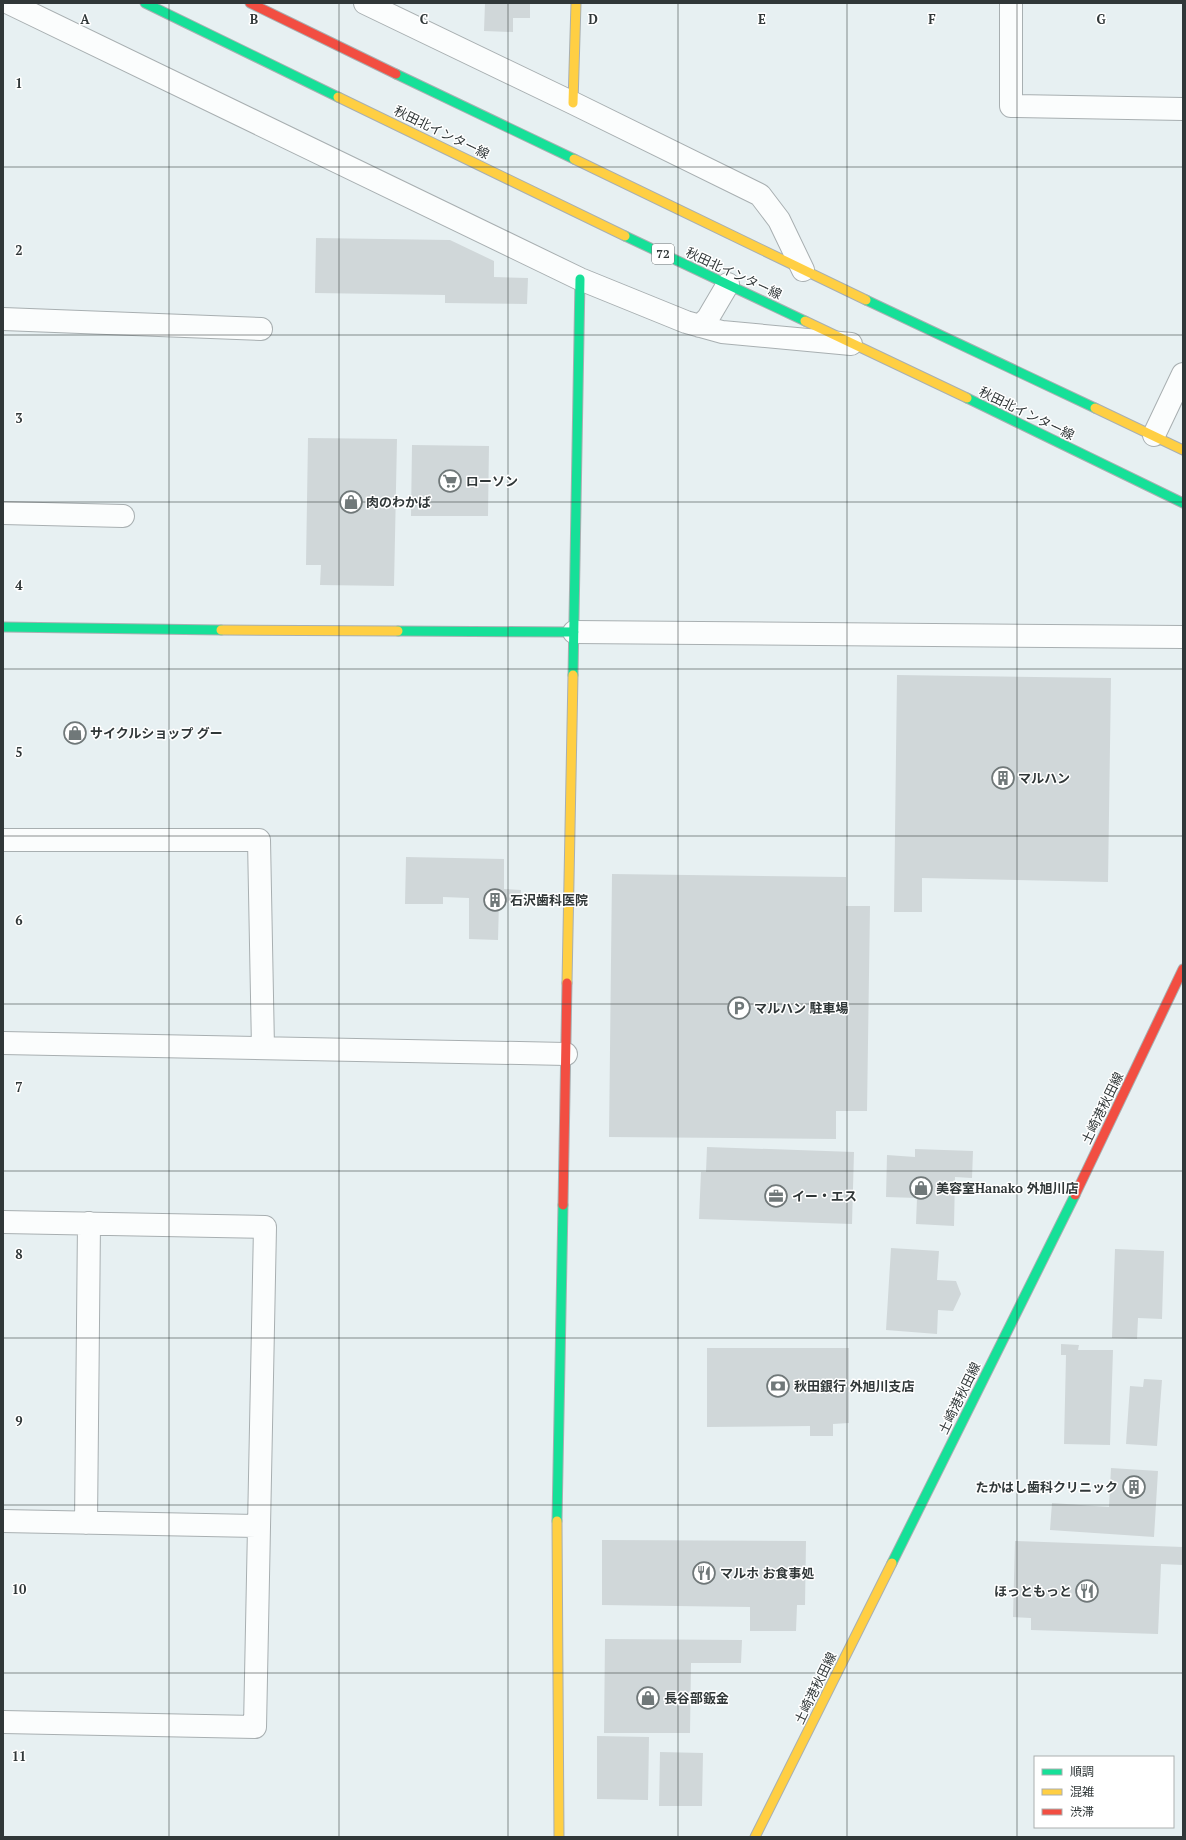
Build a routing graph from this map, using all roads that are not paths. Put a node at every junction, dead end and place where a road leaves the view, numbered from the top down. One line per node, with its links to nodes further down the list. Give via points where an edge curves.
1 (9, 3): 10 (street)
2 (145, 3): 11 (main road, 秋田北インター線 / 72)
3 (250, 3): 9 (main road)
4 (576, 3): 7 (main road)
5 (1011, 3): 8 (street, via 1011,106)
6 (368, 4): 7 (street)
7 (574, 103): 9 (street, via 760,195 779,220)
8 (1183, 109)
9 (803, 270): 17 (main road)
10 (580, 279): 13 (street); 23 (main road)
11 (728, 284): 13 (street, via 708,318); 15 (main road, 秋田北インター線 / 72)
12 (3, 319): 14 (street)
13 (700, 326): 15 (street, via 722,332)
14 (261, 329)
15 (854, 344): 19 (main road, 秋田北インター線 / 72)
16 (1183, 374): 17 (street)
17 (1154, 436): 18 (main road)
18 (1183, 450)
19 (1183, 503)
20 (3, 513): 21 (street)
21 (123, 516)
22 (3, 627): 23 (main road)
23 (574, 632): 24 (street); 29 (main road)
24 (1183, 637)
25 (3, 840): 28 (street, via 259,840)
26 (1183, 969): 37 (main road, 土崎港秋田線, via 1082,1181)
27 (3, 1043): 28 (street)
28 (263, 1048): 29 (street)
29 (566, 1054): 36 (main road, via 558,1547)
30 (3, 1222): 31 (street)
31 (89, 1223): 33 (street); 34 (street, via 265,1227)
32 (3, 1521): 33 (street)
33 (86, 1523): 34 (street)
34 (259, 1526): 35 (street, via 255,1727)
35 (3, 1722)
36 (559, 1837)
37 (756, 1837)

